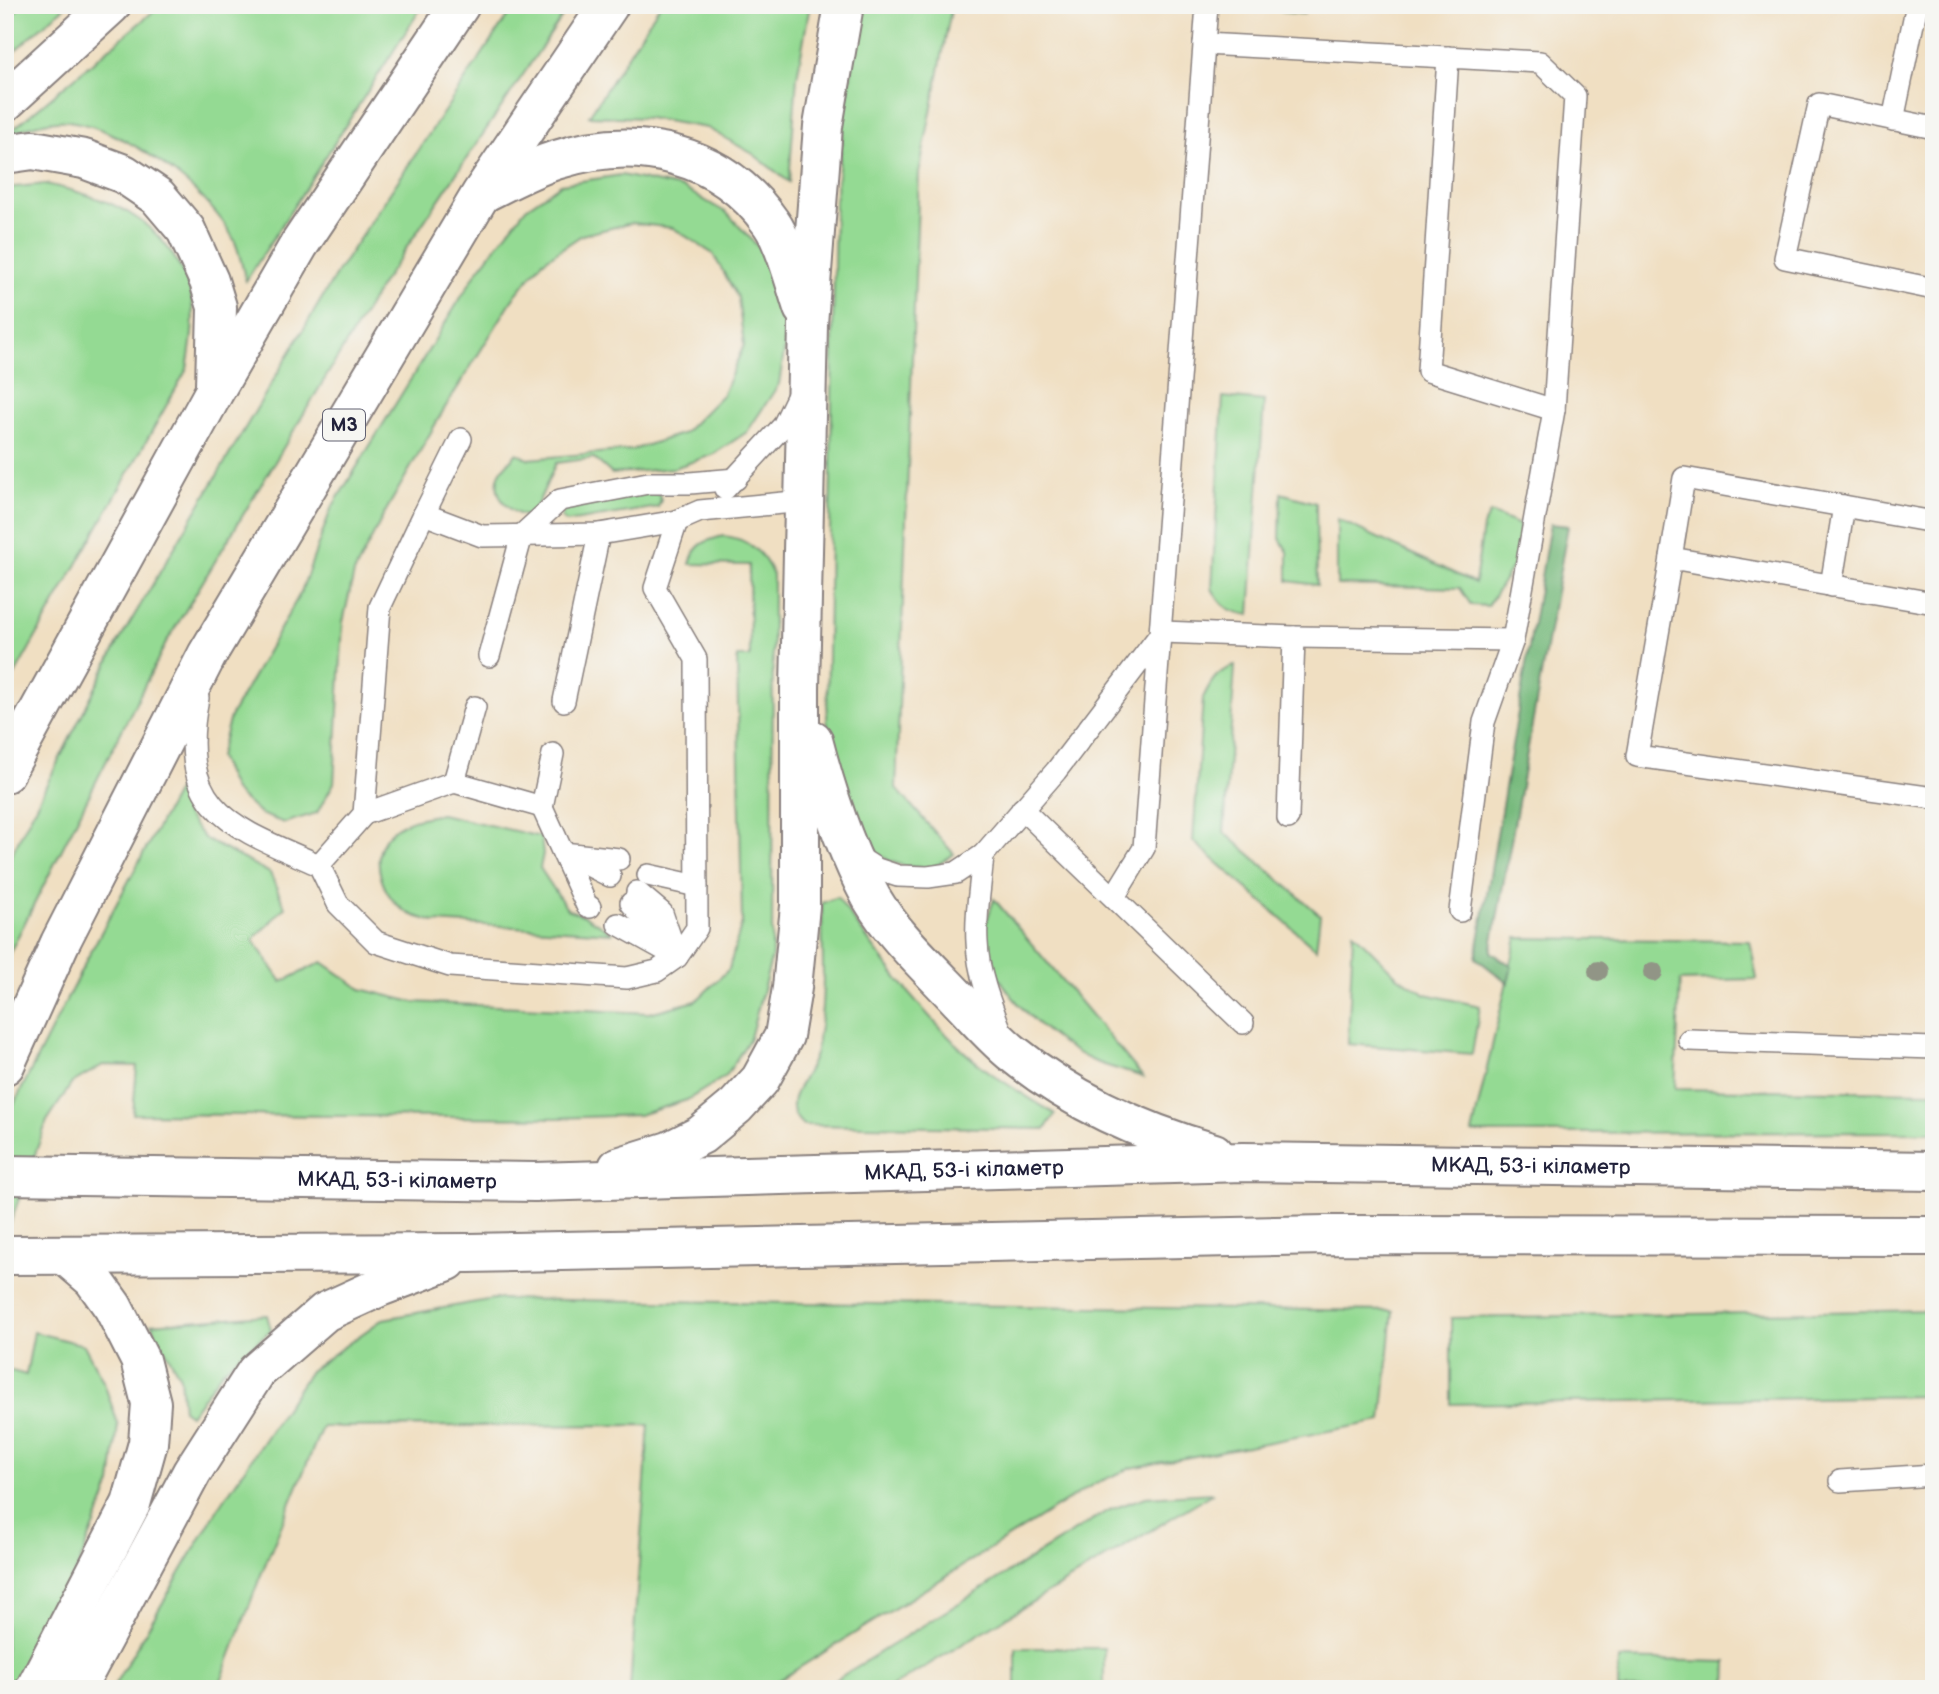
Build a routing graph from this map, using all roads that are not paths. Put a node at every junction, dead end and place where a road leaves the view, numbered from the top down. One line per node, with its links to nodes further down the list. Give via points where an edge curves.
1 (111, 5): 9 (highway)
2 (460, 5): 17 (highway, via 299,245)
3 (610, 5): 13 (highway, М3)
4 (844, 5): 15 (highway, via 823,126)
5 (1207, 5): 7 (lane)
6 (1916, 9): 10 (lane)
7 (1204, 44): 8 (lane); 32 (lane)
8 (1448, 57): 18 (lane, via 1427,371); 18 (lane, via 1540,62 1575,96)
9 (5, 102)
10 (1893, 120): 11 (lane); 14 (lane, via 1819,104 1785,258)
11 (1934, 128)
12 (5, 154): 17 (highway, via 33,150 84,159 124,174 158,197 186,230 217,307)
13 (481, 194): 15 (highway, via 523,173 598,150 674,153 711,168 746,193 773,224); 35 (highway, М3)
14 (1934, 289)
15 (808, 324): 16 (highway)
16 (807, 376): 20 (lane, via 783,426); 21 (highway)
17 (214, 392): 41 (highway)
18 (1554, 410): 34 (lane)
19 (461, 439): 24 (lane)
20 (736, 479): 23 (lane); 28 (lane, via 648,483 560,500)
21 (804, 501): 23 (lane); 37 (highway)
22 (1844, 506): 26 (lane); 29 (lane, via 1684,478); 30 (lane)
23 (700, 512): 25 (lane)
24 (424, 514): 28 (lane, via 482,536); 46 (lane, via 380,607)
25 (677, 521): 27 (lane); 52 (lane, via 655,588 696,659)
26 (1934, 523)
27 (599, 534): 28 (lane); 38 (lane)
28 (522, 535): 36 (lane)
29 (1671, 558): 30 (lane); 43 (lane, via 1637,756)
30 (1831, 586): 31 (lane)
31 (1934, 603)
32 (1162, 632): 33 (lane); 45 (lane); 53 (lane, via 1144,848)
33 (1294, 637): 34 (lane); 47 (lane)
34 (1513, 640): 55 (lane, via 1484,722)
35 (207, 655): 51 (lane, via 193,726 193,762 205,794 224,818 250,835); 62 (highway, М3, via 60,943)
36 (489, 656)
37 (800, 689): 49 (highway, via 826,789); 66 (highway, via 800,906 784,1036 760,1080 701,1135 625,1166)
38 (565, 701)
39 (475, 707): 42 (lane)
40 (553, 754): 44 (lane)
41 (5, 773)
42 (454, 782): 44 (lane); 46 (lane)
43 (1934, 798)
44 (542, 807): 48 (lane)
45 (1022, 809): 50 (lane); 53 (lane)
46 (364, 814): 51 (lane)
47 (1288, 818)
48 (563, 853): 48 (lane, via 610,874); 54 (lane)
49 (852, 853): 50 (lane, via 898,877 956,873); 61 (highway, via 873,901 903,942)
50 (983, 855): 61 (lane, via 976,941 990,1004)
51 (319, 865): 57 (lane, via 338,904 376,942 450,966 627,978 657,971)
52 (697, 886): 57 (lane, via 697,928); 57 (lane, via 639,890)
53 (1114, 897): 58 (lane)
54 (590, 907)
55 (1460, 911)
56 (618, 924): 57 (lane)
57 (677, 957)
58 (1243, 1023)
59 (1689, 1040): 60 (lane)
60 (1934, 1048)
61 (1009, 1050): 63 (highway, via 1058,1087 1121,1119 1172,1141)
62 (5, 1065)
63 (1242, 1162): 64 (highway, МКАД, 53-і кіламетр); 66 (highway, МКАД, 53-і кіламетр)
64 (1927, 1170)
65 (5, 1175): 66 (highway, МКАД, 53-і кіламетр)
66 (535, 1182)
67 (1927, 1236): 68 (highway, via 1327,1235)
68 (469, 1253): 70 (highway); 74 (highway, via 326,1312 256,1372 192,1472)
69 (5, 1255): 70 (highway)
70 (66, 1256): 73 (highway, via 93,1279 113,1307 140,1360 151,1402 148,1443 131,1504)
71 (1934, 1475): 72 (lane)
72 (1840, 1481)
73 (35, 1689)
74 (76, 1689)

